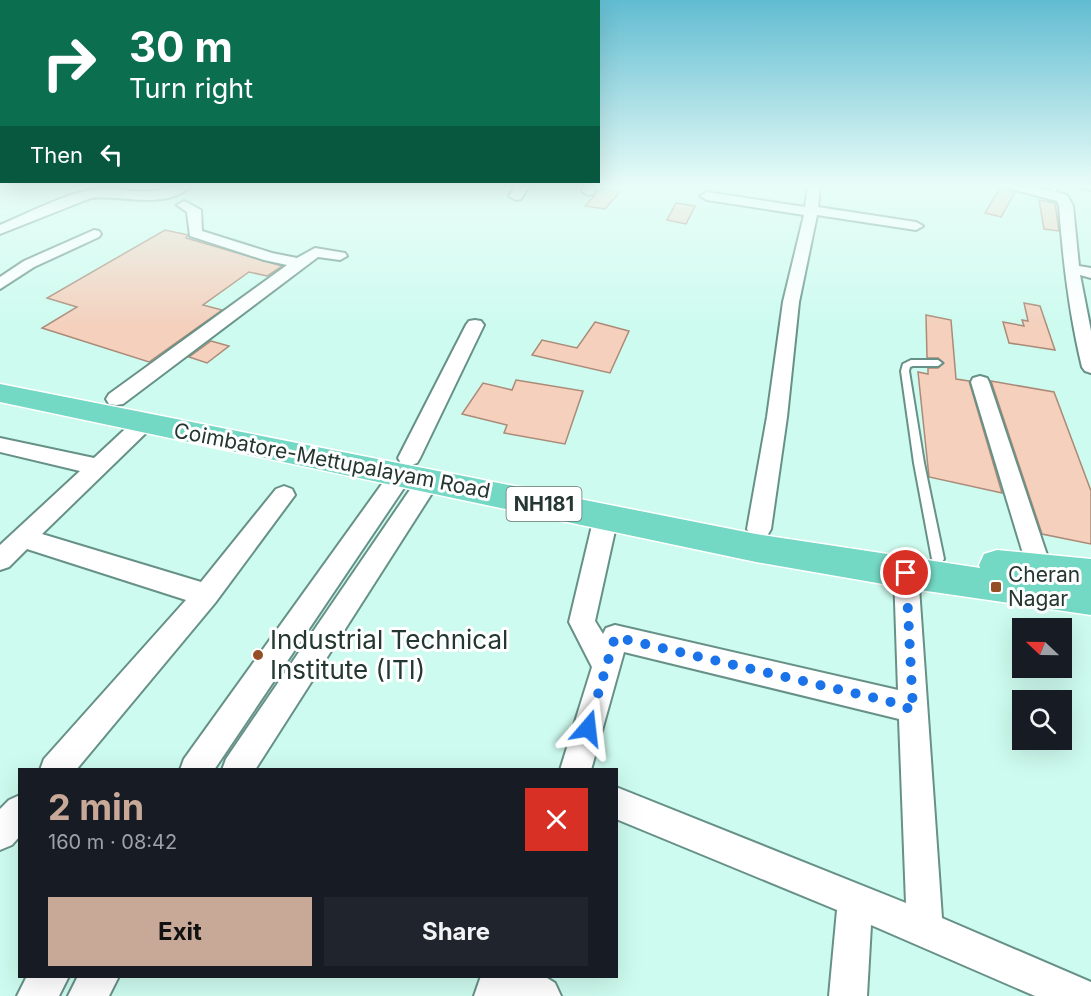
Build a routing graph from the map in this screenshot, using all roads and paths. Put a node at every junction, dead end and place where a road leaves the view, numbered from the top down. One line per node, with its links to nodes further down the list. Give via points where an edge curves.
1 (196, 232): 6 (street)
2 (808, 232): 23 (street, via 791,302)
3 (1068, 232): 7 (street)
4 (94, 234): 9 (street, via 30,264)
5 (340, 256): 6 (street, via 315,252)
6 (300, 264): 16 (street)
7 (1070, 268): 8 (street); 12 (street)
8 (1091, 273)
9 (0, 284)
10 (475, 325): 20 (street)
11 (938, 363): 25 (lane, via 911,363 905,371)
12 (1091, 367)
13 (0, 376): 16 (highway, NH181)
14 (980, 382): 27 (street)
15 (0, 393): 17 (highway, Coimbatore-Mettupalayam Road / NH181)
16 (116, 399): 20 (highway, NH181)
17 (144, 423): 19 (street); 20 (highway, Coimbatore-Mettupalayam Road / NH181)
18 (0, 445): 19 (street)
19 (98, 467): 24 (street)
20 (412, 471): 22 (highway, Coimbatore-Mettupalayam Road / NH181); 23 (highway, NH181); 35 (street); 36 (street)
21 (284, 495): 30 (street)
22 (606, 517): 28 (highway, Coimbatore-Mettupalayam Road / NH181); 32 (street, via 582,622)
23 (759, 529): 25 (highway, NH181)
24 (23, 538): 26 (street); 30 (street)
25 (938, 559): 27 (highway, NH181)
26 (0, 560)
27 (1040, 570): 29 (highway, NH181)
28 (906, 573): 31 (highway, Coimbatore-Mettupalayam Road / NH181); 33 (street)
29 (1091, 574)
30 (206, 595): 34 (street)
31 (1091, 599)
32 (606, 665): 33 (street, via 615,637); 37 (street)
33 (913, 710): 42 (street)
34 (57, 768)
35 (196, 768)
36 (238, 768)
37 (576, 768)
38 (618, 804): 41 (street)
39 (18, 813): 40 (street)
40 (0, 833)
41 (855, 900): 42 (street); 51 (street)
42 (925, 929): 52 (street)
43 (49, 978): 47 (street)
44 (99, 978): 48 (street)
45 (501, 978): 49 (street)
46 (506, 978): 50 (street)
47 (36, 996)
48 (87, 996)
49 (493, 996)
50 (542, 996)
51 (848, 996)
52 (1079, 996)

